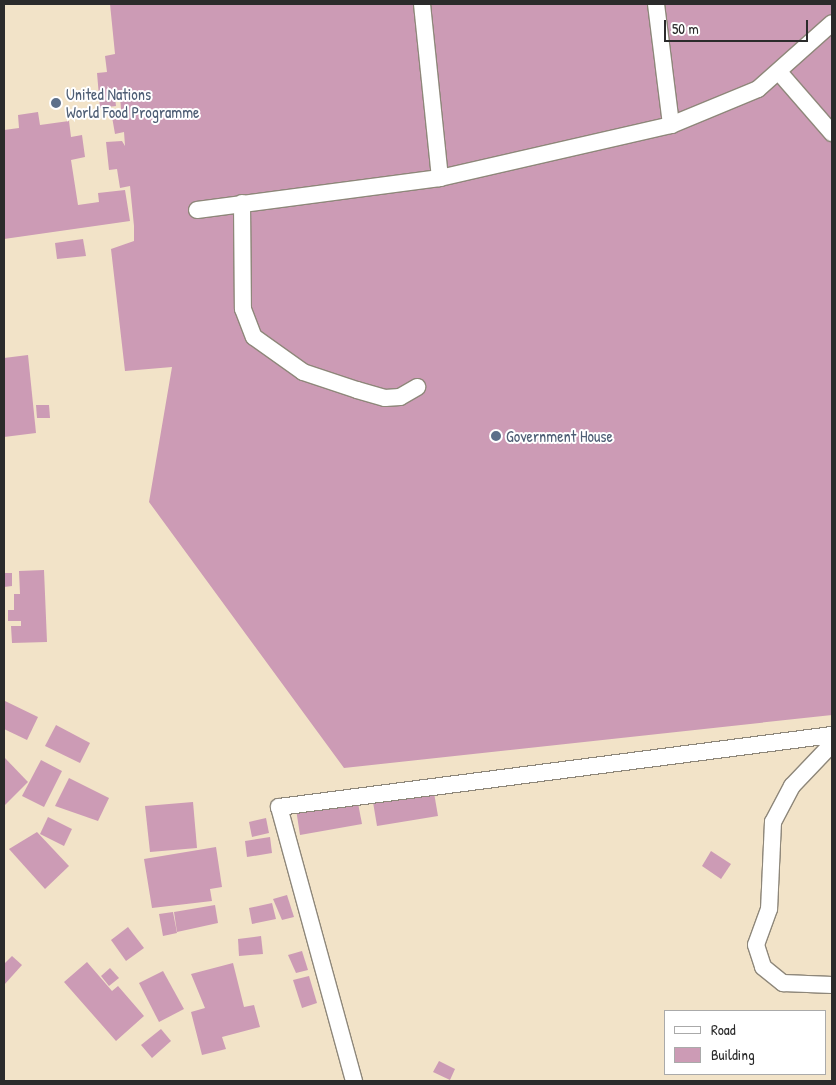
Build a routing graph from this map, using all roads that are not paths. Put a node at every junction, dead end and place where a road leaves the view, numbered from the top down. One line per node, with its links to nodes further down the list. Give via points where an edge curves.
1 (422, 4): 7 (street)
2 (656, 4): 5 (street)
3 (832, 23): 4 (street)
4 (779, 72): 5 (street, via 717,109); 6 (street)
5 (671, 125): 7 (street)
6 (832, 133)
7 (440, 178): 8 (street)
8 (242, 204): 9 (street); 10 (street, via 243,309 254,338 303,372 357,390 385,398 400,397)
9 (197, 210)
10 (417, 387)
11 (832, 735): 14 (street, via 279,807)
12 (832, 744): 13 (street, via 792,786 773,822 769,909 756,945 763,967 783,984)
13 (832, 985)
14 (354, 1081)

